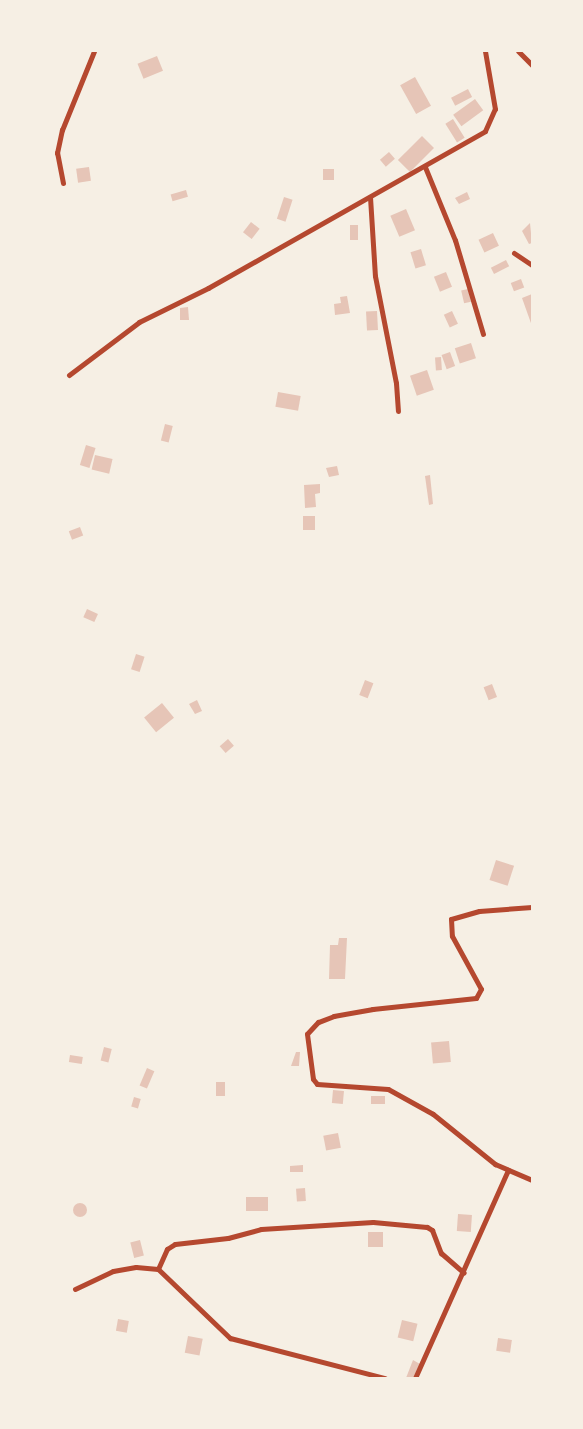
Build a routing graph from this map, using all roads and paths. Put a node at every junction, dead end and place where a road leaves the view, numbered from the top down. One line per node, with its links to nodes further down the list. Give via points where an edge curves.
1 (94, 51): 6 (street, via 62,130 57,153)
2 (485, 51): 5 (street, via 495,109 492,120 485,131)
3 (518, 51): 4 (street)
4 (532, 65)
5 (425, 167): 7 (street); 10 (street, via 455,240)
6 (63, 183)
7 (370, 197): 11 (street, via 139,323); 12 (street, via 375,276)
8 (514, 253): 9 (street)
9 (532, 265)
10 (483, 334)
11 (69, 375)
12 (398, 411)
13 (532, 907): 14 (street, via 451,919 452,936 481,989 476,998 334,1016 318,1022 307,1034 317,1084 388,1090 433,1114)
14 (508, 1170): 15 (street); 17 (street)
15 (532, 1180)
16 (158, 1269): 17 (street, via 167,1249 175,1244 261,1229 373,1222 427,1227 441,1253); 18 (street, via 113,1272); 19 (street, via 230,1338)
17 (464, 1273): 20 (street)
18 (75, 1289)
19 (385, 1378)
20 (415, 1378)

